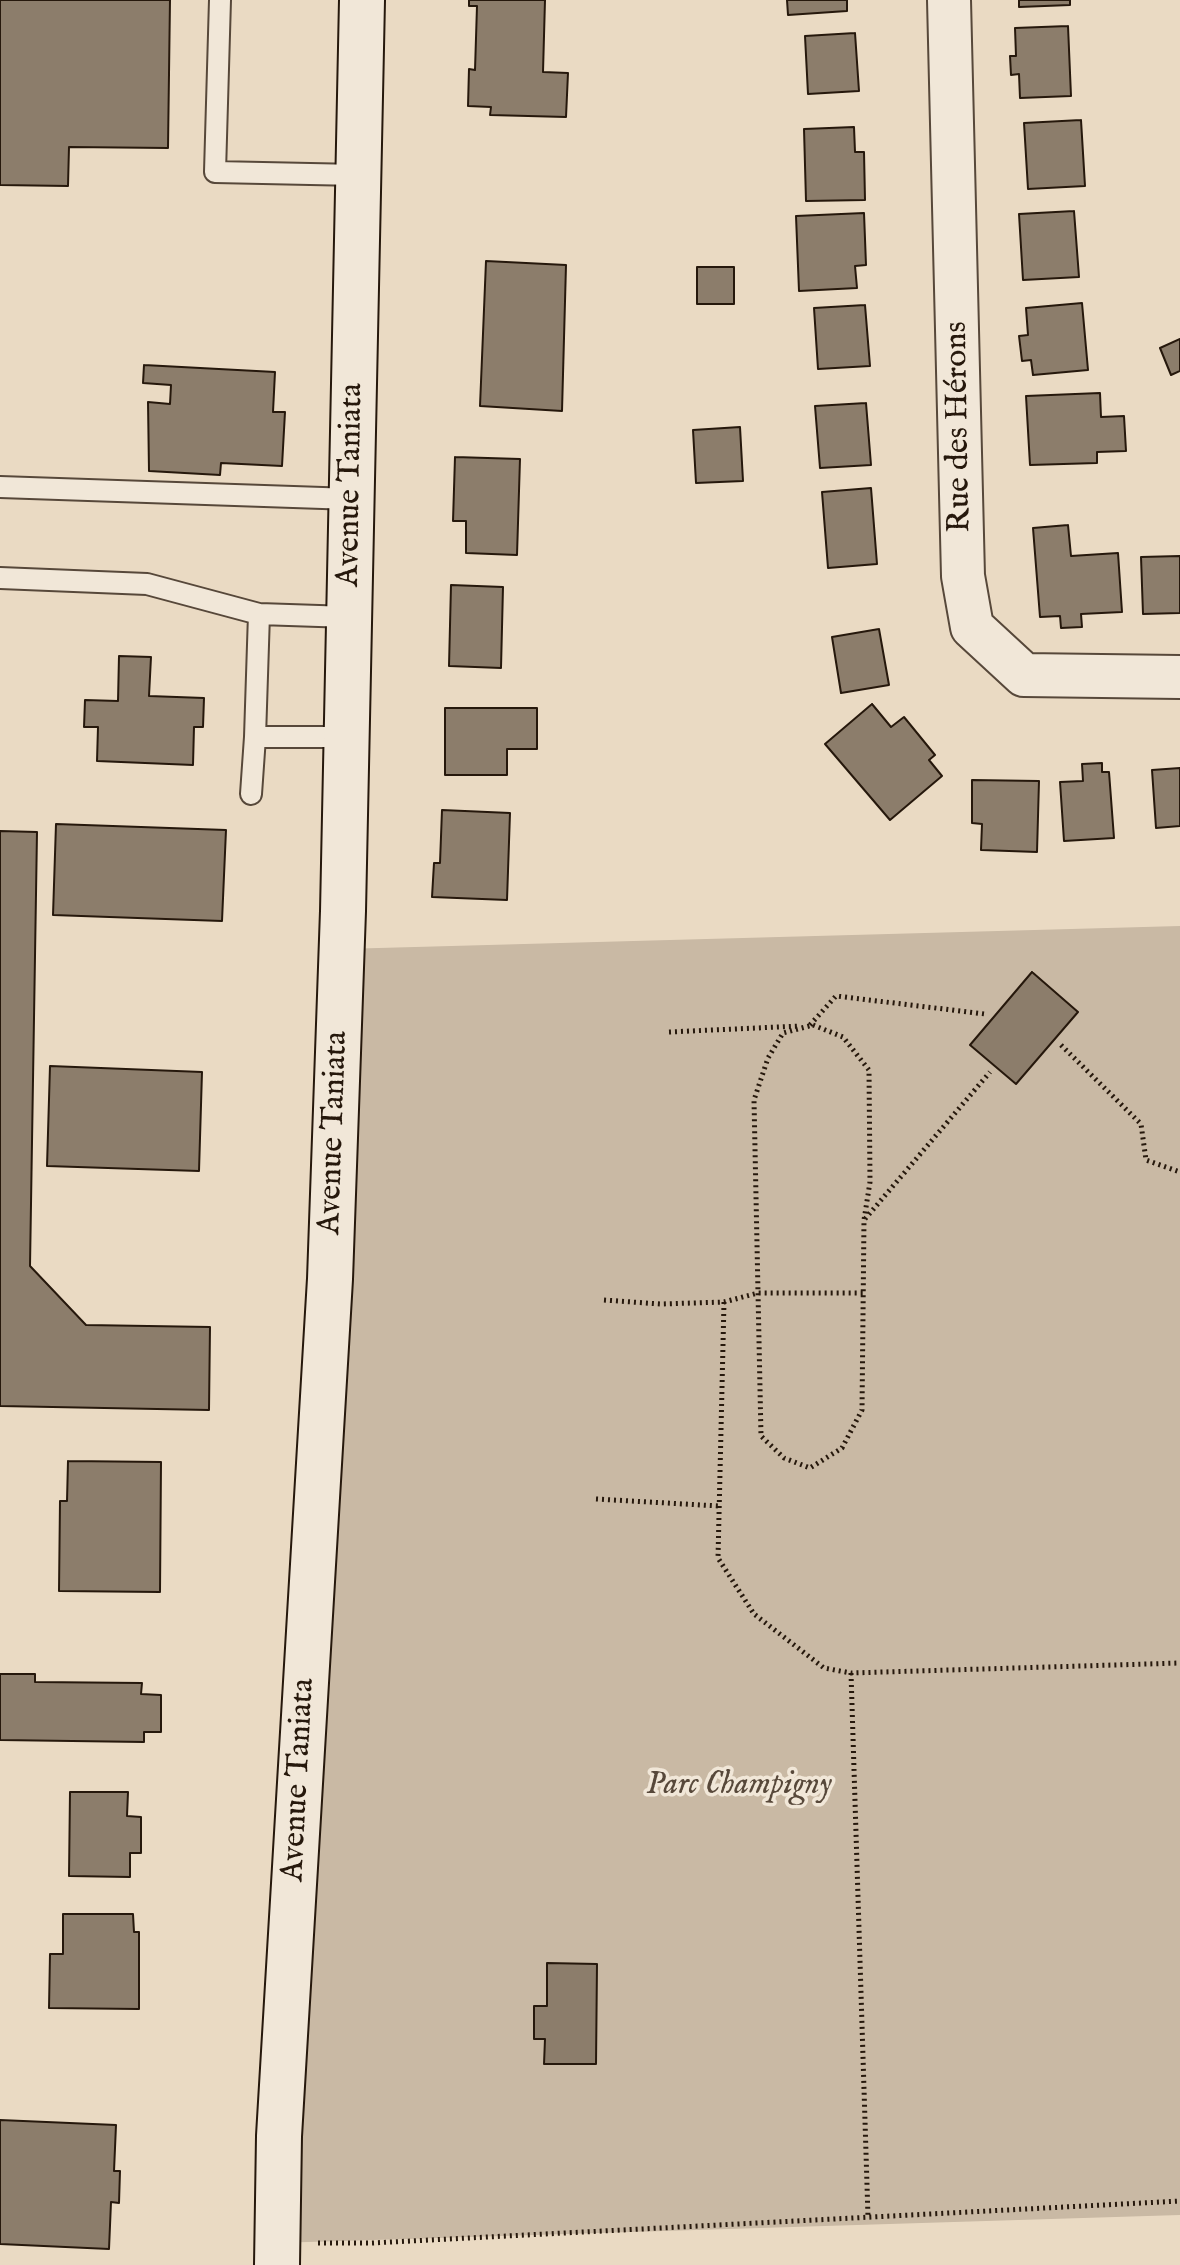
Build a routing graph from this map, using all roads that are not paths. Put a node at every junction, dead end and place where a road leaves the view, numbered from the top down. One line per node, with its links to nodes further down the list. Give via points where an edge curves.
1 (220, 0): 4 (lane, via 215,172)
2 (362, 0): 4 (main road, Avenue Taniata)
3 (949, 0): 10 (street, Rue des Hérons, via 963,576 972,627 1024,675)
4 (358, 175): 6 (main road, Avenue Taniata)
5 (0, 487): 6 (lane)
6 (352, 499): 9 (main road, Avenue Taniata)
7 (0, 578): 8 (lane, via 147,584)
8 (259, 614): 9 (lane); 11 (lane)
9 (349, 617): 12 (main road, Avenue Taniata)
10 (1180, 677)
11 (255, 737): 12 (lane); 13 (lane)
12 (345, 737): 14 (main road, Avenue Taniata, via 330,1279)
13 (251, 794)
14 (276, 2254)

